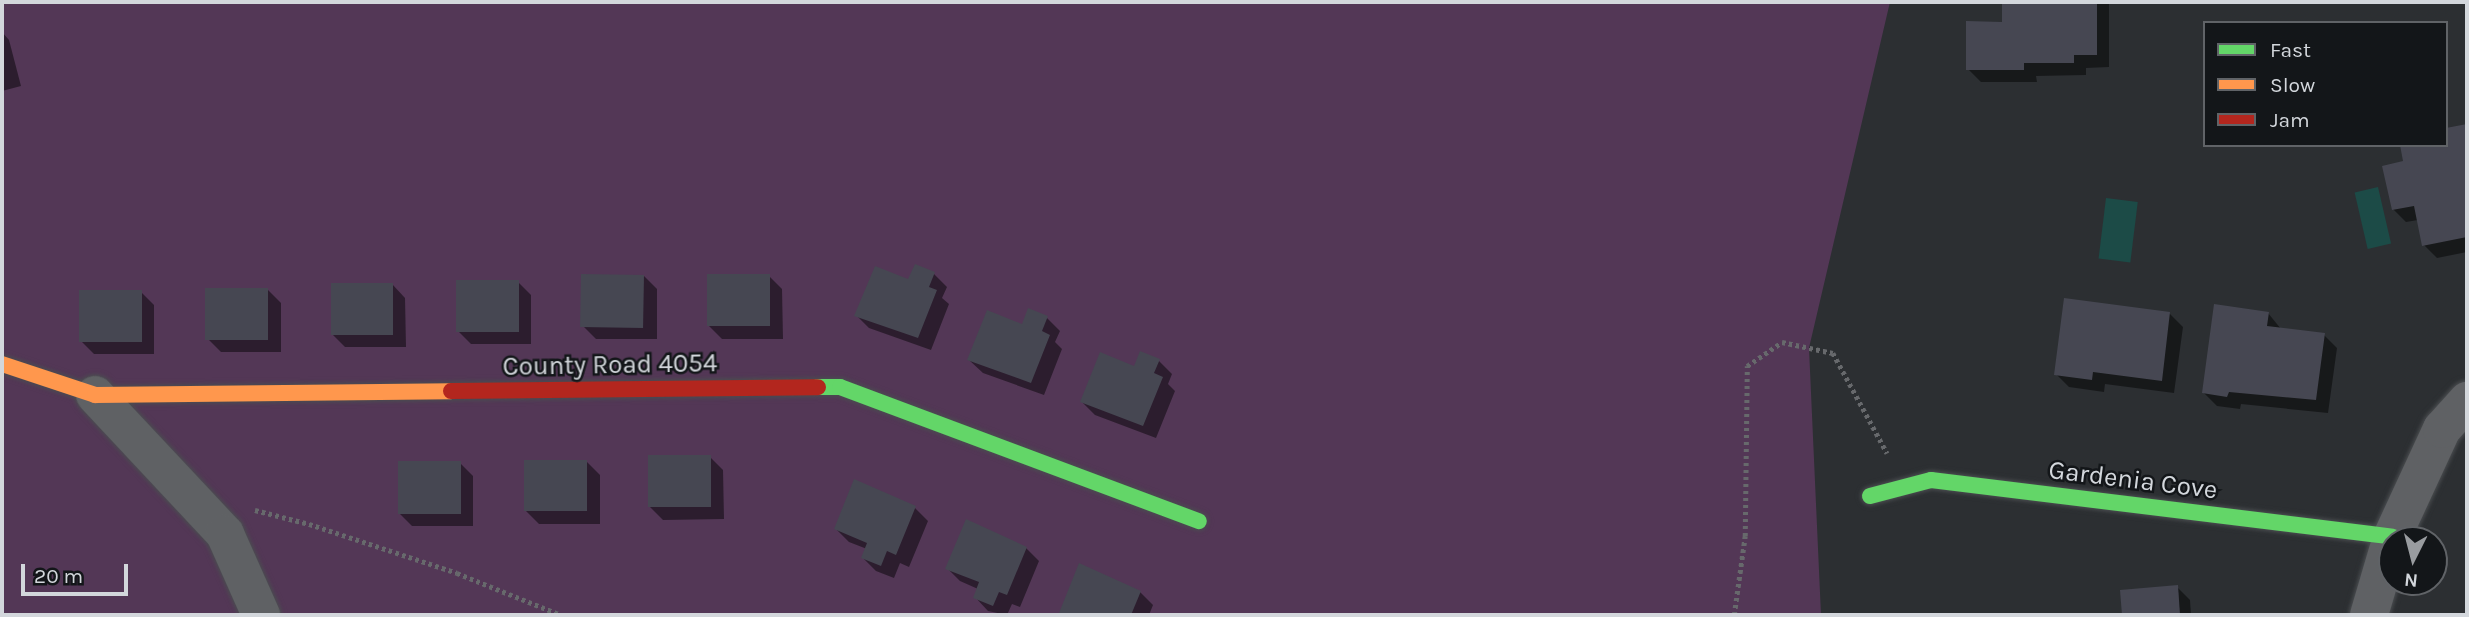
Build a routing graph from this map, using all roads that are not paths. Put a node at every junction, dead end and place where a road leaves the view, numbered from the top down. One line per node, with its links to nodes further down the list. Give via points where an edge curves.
1 (2, 365): 2 (street, County Road 4054)
2 (94, 395): 5 (street, County Road 4054, via 840,387); 9 (street, via 225,534)
3 (2467, 401): 6 (street, via 2442,429)
4 (1870, 496): 7 (street, Gardenia Cove, via 1931,480)
5 (1199, 521)
6 (2397, 526)
7 (2378, 535)
8 (2378, 584): 10 (street)
9 (261, 615)
10 (2369, 615)

